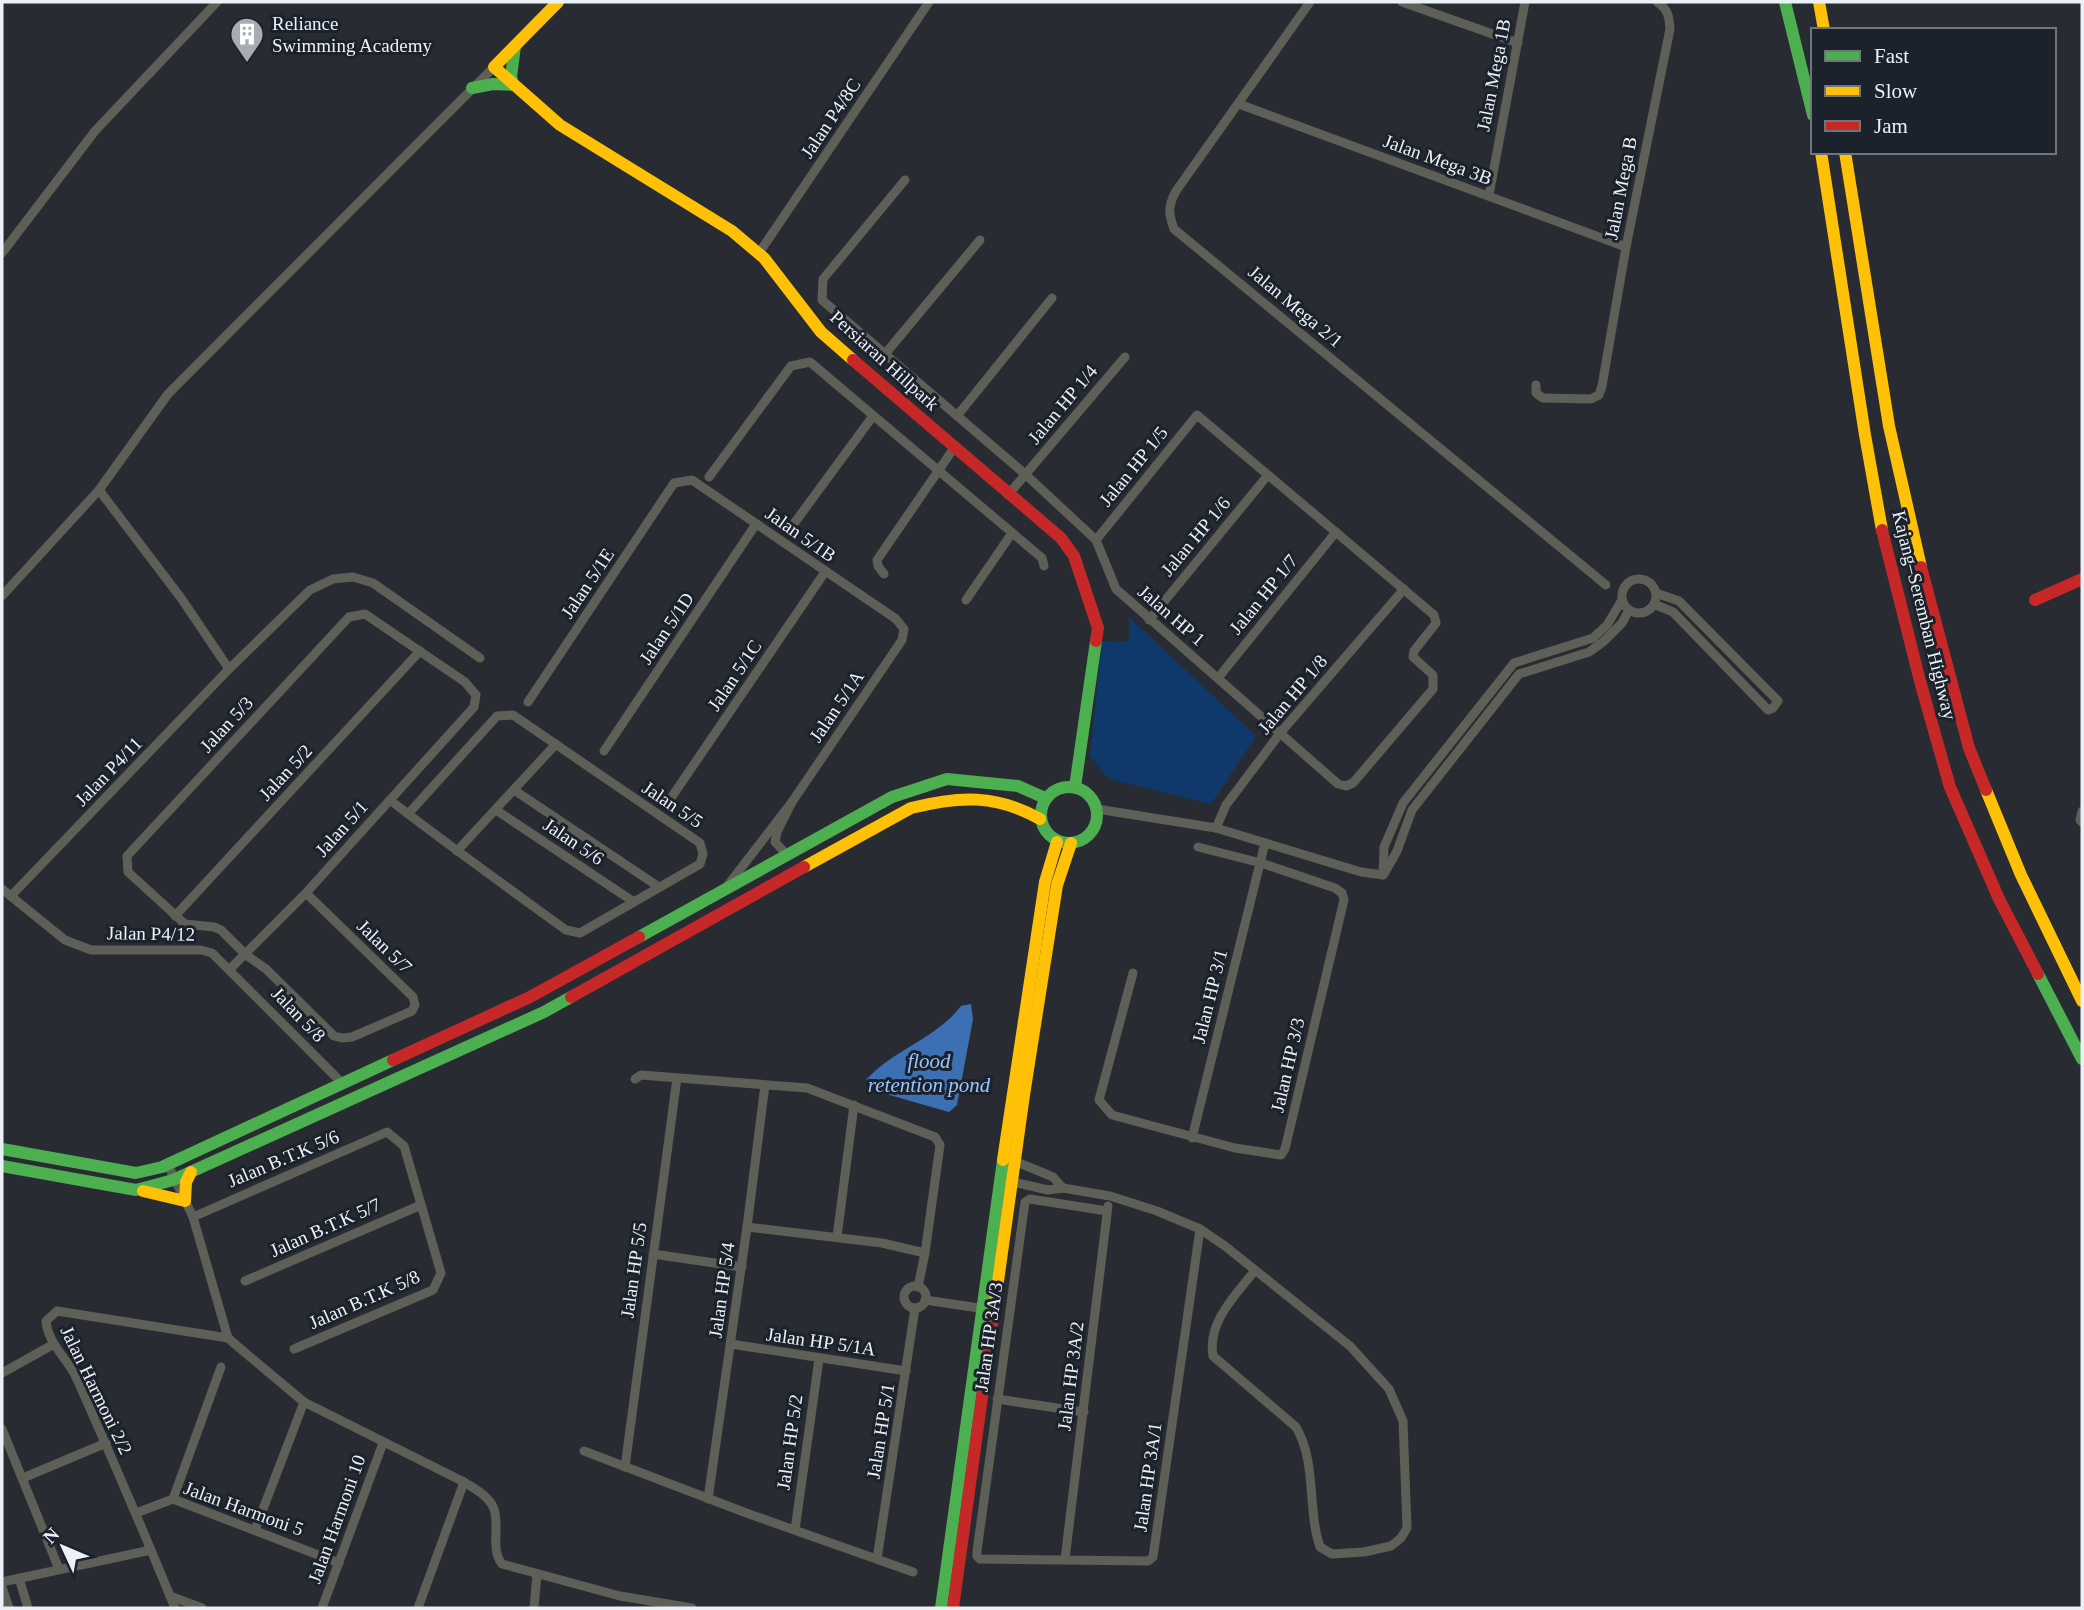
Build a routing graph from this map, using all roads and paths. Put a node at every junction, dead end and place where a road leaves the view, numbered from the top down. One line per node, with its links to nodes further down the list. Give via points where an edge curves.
1 (217, 2): 24 (street, via 95,131)
2 (558, 2): 12 (main road)
3 (929, 2): 25 (street, Jalan P4/8C)
4 (1310, 2): 16 (street, Jalan Mega 2/1)
5 (1402, 2): 11 (street)
6 (1525, 2): 11 (street, Jalan Mega 1B)
7 (1657, 2): 23 (street, Jalan Mega B, via 1670,16 1670,29)
8 (1785, 2): 17 (main road)
9 (1819, 2): 10 (main road)
10 (1824, 28)
11 (1517, 43): 21 (street, Jalan Mega 1B)
12 (515, 46): 13 (main road); 14 (main road)
13 (494, 67): 14 (main road, Persiaran Hillpark); 15 (street)
14 (513, 85): 15 (main road); 25 (main road, Persiaran Hillpark, via 560,125 732,231)
15 (472, 88): 38 (street, via 168,394)
16 (1239, 104): 21 (street, Jalan Mega 3B); 49 (street, Jalan Mega 2/1, via 1169,204 1174,229)
17 (1811, 107)
18 (1821, 154): 107 (main road, Kajang–Seremban Highway, via 1882,529 1950,787 1999,899)
19 (1845, 154): 104 (main road, Kajang–Seremban Highway, via 1903,498 1949,678 1969,748 2016,862)
20 (905, 180): 27 (street, Jalan HP 1, via 823,279 821,288 822,300)
21 (1489, 195): 23 (street, Jalan Mega 3B)
22 (981, 240): 27 (street)
23 (1626, 247): 29 (street, Jalan Mega B, via 1599,395 1591,400 1542,398)
24 (2, 253)
25 (759, 253): 32 (main road, Persiaran Hillpark, via 821,332)
26 (1052, 298): 31 (street)
27 (885, 354): 31 (street, Jalan HP 1)
28 (1125, 357): 34 (street, Jalan HP 1/4)
29 (1536, 385)
30 (873, 416): 33 (street); 36 (street, via 810,362 791,366); 41 (street)
31 (957, 416): 34 (street, Jalan HP 1)
32 (954, 448): 33 (street); 39 (main road, Persiaran Hillpark)
33 (939, 472): 42 (street); 47 (street, via 877,560)
34 (1025, 474): 39 (street); 44 (street, Jalan HP 1)
35 (1268, 475): 43 (street); 44 (street, Jalan HP 1/5, via 1196,415); 58 (street, Jalan HP 1/6)
36 (709, 477)
37 (674, 483): 40 (street, Jalan 5/1B, via 692,480); 64 (street, Jalan 5/1E)
38 (99, 490): 52 (street); 62 (street)
39 (1008, 495): 71 (main road, Persiaran Hillpark, via 1068,547 1092,604)
40 (756, 524): 46 (street, Jalan 5/1B); 70 (street, Jalan 5/1D)
41 (790, 529)
42 (1012, 533): 45 (street, via 1042,558); 53 (street)
43 (1336, 533): 50 (street); 63 (street, Jalan HP 1/7)
44 (1096, 540): 58 (street, Jalan HP 1, via 1116,589)
45 (1044, 566)
46 (825, 572): 59 (street, Jalan 5/1B); 73 (street, Jalan 5/1C)
47 (884, 574)
48 (2082, 579): 55 (main road)
49 (1606, 585)
50 (1404, 589): 66 (street, Jalan HP 1/8); 66 (street, Jalan HP 1, via 1434,615 1436,623 1413,657 1433,675 1433,688 1353,783 1338,784)
51 (1656, 593): 54 (street, via 1646,580 1635,579 1626,584); 56 (street); 56 (street, via 1679,601 1778,701 1776,705 1768,710 1673,612)
52 (2, 596)
53 (966, 600)
54 (1622, 600): 57 (street); 68 (street, via 1608,625 1593,638 1514,663)
55 (2035, 600)
56 (1654, 604): 57 (street, via 1645,611)
57 (1629, 610): 67 (street, via 1622,623 1589,652 1519,674)
58 (1149, 620): 63 (street, Jalan HP 1)
59 (904, 629): 76 (street, Jalan 5/1A, via 902,640)
60 (420, 651): 65 (street, Jalan 5/3, via 465,681 476,695); 99 (street, Jalan 5/2); 99 (street, Jalan 5/3, via 365,614 349,617 127,856 128,872)
61 (480, 658): 62 (street, Jalan P4/11, via 373,583 353,577 333,579 310,590)
62 (229, 669): 95 (street, Jalan P4/11)
63 (1218, 678): 66 (street, Jalan HP 1)
64 (528, 702)
65 (474, 707): 75 (street, Jalan 5/1)
66 (1282, 732): 81 (street, Jalan HP 1/8, via 1226,806)
67 (1470, 735): 68 (street, via 1464,731); 90 (street, via 1412,810)
68 (1455, 736): 90 (street, via 1403,803 1384,847)
69 (555, 744): 72 (street); 79 (street, Jalan 5/5, via 513,715 497,716); 91 (street, Jalan 5/5, via 700,843 700,864)
70 (604, 751)
71 (1071, 786): 74 (main road, via 1058,788); 77 (main road, via 1089,794)
72 (513, 790): 78 (street); 91 (street)
73 (671, 798)
74 (1045, 799): 80 (main road); 87 (main road, via 1018,786 947,779 892,797)
75 (390, 800): 79 (street, Jalan 5/5); 93 (street, Jalan 5/1)
76 (792, 802): 87 (street, via 775,842); 94 (street)
77 (1097, 809): 81 (street); 83 (main road, via 1094,828)
78 (496, 810): 86 (street); 96 (street, Jalan 5/6)
79 (408, 814): 86 (street, Jalan 5/5)
80 (1041, 819): 82 (main road, via 1047,834); 98 (main road, via 1011,804 934,801 887,819)
81 (1216, 828): 84 (street)
82 (1057, 842): 83 (main road); 115 (main road, via 1045,882)
83 (1071, 843): 115 (main road, via 1057,885)
84 (1265, 843): 88 (street, Jalan HP 3/1); 90 (street)
85 (1198, 847): 88 (street)
86 (457, 851): 96 (street, Jalan 5/5, via 566,930 580,933)
87 (788, 856): 89 (main road)
88 (1261, 863): 113 (street, Jalan HP 3/1); 113 (street, Jalan HP 3/3, via 1335,888 1344,900 1285,1149 1273,1156)
89 (771, 865): 94 (main road); 98 (main road, via 732,896)
90 (1383, 875)
91 (659, 887): 96 (street, Jalan 5/5)
92 (2, 889): 95 (street, Jalan P4/12)
93 (306, 894): 100 (street, Jalan 5/1); 106 (street, Jalan 5/7, via 413,997 412,1011)
94 (720, 894): 97 (main road)
95 (11, 897): 101 (street, Jalan P4/12, via 65,940 91,950 201,950 212,953)
96 (634, 902)
97 (699, 905): 98 (main road); 103 (main road)
98 (727, 910): 105 (main road)
99 (175, 916): 100 (street, Jalan 5/3, via 185,924 221,930)
100 (245, 954): 101 (street, Jalan 5/1); 106 (street, Jalan 5/3, via 334,1036)
101 (230, 969): 110 (street, Jalan 5/8)
102 (1133, 973): 113 (street, Jalan HP 3/3, via 1099,1100 1112,1115)
103 (530, 998): 105 (main road); 110 (main road)
104 (2082, 1001)
105 (544, 1012): 118 (main road)
106 (352, 1037)
107 (2082, 1059)
108 (677, 1078): 109 (street, via 639,1075); 111 (street); 132 (street, Jalan HP 5/5)
109 (635, 1079)
110 (343, 1084): 116 (main road)
111 (765, 1085): 112 (street, via 807,1088); 128 (street, Jalan HP 5/4)
112 (855, 1105): 130 (street); 131 (street, via 934,1137 940,1145)
113 (1192, 1138)
114 (2, 1149): 116 (main road, via 136,1172)
115 (1009, 1159): 120 (main road); 121 (street, via 1053,1177)
116 (168, 1164): 119 (street)
117 (2, 1166): 122 (main road)
118 (191, 1172): 119 (main road); 124 (main road)
119 (173, 1180): 122 (main road); 124 (street)
120 (1006, 1181): 121 (street, via 1048,1190); 139 (main road)
121 (1063, 1188): 123 (street)
122 (136, 1189): 124 (main road)
123 (1110, 1196): 126 (street, Jalan HP 3A/2); 129 (street)
124 (185, 1201): 127 (street)
125 (421, 1205): 127 (street, Jalan B.T.K 5/6, via 404,1146 387,1132); 135 (street, Jalan B.T.K 5/7); 143 (street, Jalan B.T.K 5/8, via 441,1273 433,1290)
126 (1107, 1211): 148 (street, Jalan HP 3A/3, via 1030,1199 1025,1202); 150 (street, Jalan HP 3A/2)
127 (193, 1217): 140 (street)
128 (747, 1227): 130 (street); 133 (street, Jalan HP 5/4)
129 (1200, 1229): 134 (street); 166 (street, Jalan HP 3A/1, via 1153,1557 1148,1561)
130 (836, 1237): 131 (street)
131 (925, 1253): 136 (street)
132 (653, 1254): 133 (street); 155 (street, Jalan HP 5/5)
133 (742, 1267): 142 (street, Jalan HP 5/4)
134 (1255, 1270): 134 (street, via 1350,1346 1389,1389 1403,1421 1407,1528 1391,1546 1332,1554 1321,1547 1314,1530 1305,1443 1296,1427 1213,1356 1210,1341 1221,1315)
135 (245, 1281)
136 (918, 1287): 137 (street); 138 (street, via 909,1288 904,1297 908,1306)
137 (925, 1300): 138 (street); 139 (street)
138 (915, 1308): 146 (street, Jalan HP 5/1)
139 (987, 1309): 184 (main road); 185 (main road)
140 (228, 1338): 141 (street, Jalan Harmoni 2/2, via 57,1311 46,1321); 149 (street)
141 (54, 1344): 147 (street); 152 (street, Jalan Harmoni 2/2, via 73,1371)
142 (731, 1344): 144 (street, Jalan HP 5/1A); 159 (street, Jalan HP 5/4)
143 (294, 1349)
144 (819, 1359): 146 (street, Jalan HP 5/1A); 162 (street, Jalan HP 5/2)
145 (221, 1367): 158 (street)
146 (906, 1370): 164 (street, Jalan HP 5/1)
147 (2, 1373)
148 (997, 1399): 150 (street); 165 (street, Jalan HP 3A/3, via 977,1551)
149 (304, 1402): 153 (street); 161 (street)
150 (1084, 1412): 166 (street, Jalan HP 3A/2)
151 (2, 1429): 156 (street)
152 (106, 1443): 156 (street); 160 (street, Jalan Harmoni 2/2)
153 (383, 1443): 157 (street); 167 (street, Jalan Harmoni 10)
154 (584, 1451): 155 (street)
155 (625, 1468): 159 (street)
156 (23, 1478): 168 (street)
157 (464, 1482): 170 (street, via 482,1494 494,1510 496,1552 502,1564); 180 (street)
158 (173, 1499): 160 (street, Jalan Harmoni 5); 161 (street, Jalan Harmoni 5)
159 (708, 1499): 162 (street)
160 (136, 1513): 163 (street, Jalan Harmoni 2/2)
161 (255, 1530): 167 (street, Jalan Harmoni 5)
162 (795, 1530): 164 (street)
163 (151, 1550): 168 (street); 174 (street, Jalan Harmoni 2/2)
164 (877, 1559): 169 (street)
165 (980, 1559): 166 (street, Jalan HP 3A/1)
166 (1065, 1559)
167 (339, 1563): 179 (street, Jalan Harmoni 10)
168 (59, 1569): 171 (street)
169 (914, 1572)
170 (537, 1574): 173 (street); 181 (street)
171 (19, 1578): 172 (street); 176 (street)
172 (2, 1584): 175 (street)
173 (620, 1596): 182 (street); 183 (street)
174 (170, 1597): 177 (street, Jalan Harmoni 2/2); 178 (street)
175 (9, 1608)
176 (28, 1608)
177 (175, 1608)
178 (202, 1608)
179 (322, 1608)
180 (418, 1608)
181 (534, 1608)
182 (619, 1608)
183 (692, 1608)
184 (941, 1608)
185 (953, 1608)

